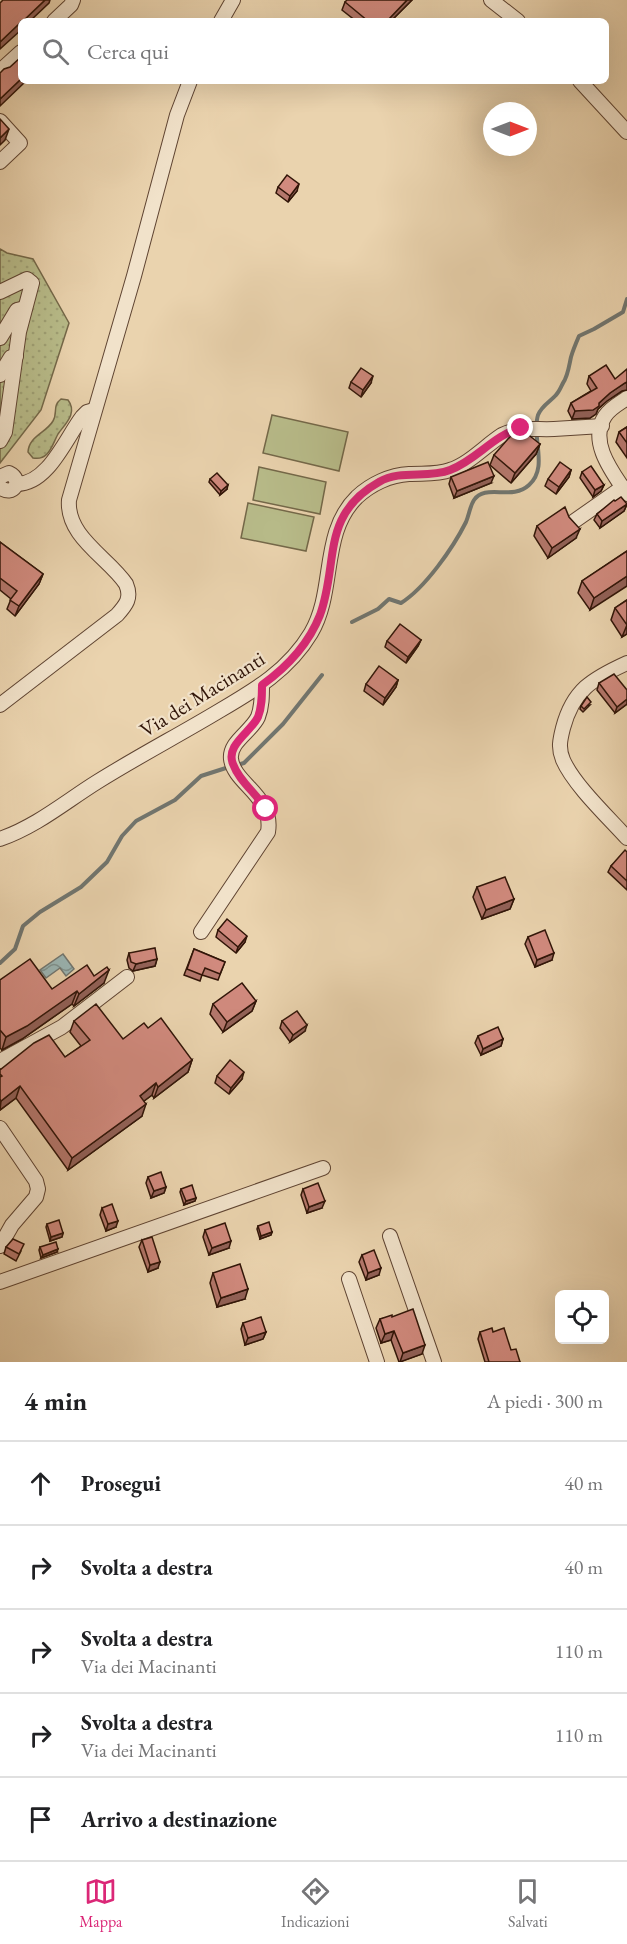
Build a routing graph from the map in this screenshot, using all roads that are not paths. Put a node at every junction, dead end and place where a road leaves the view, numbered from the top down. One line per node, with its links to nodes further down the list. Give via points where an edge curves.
1 (73, 0): 4 (street)
2 (233, 0): 5 (street)
3 (491, 0): 6 (street)
4 (57, 18)
5 (223, 18)
6 (514, 18)
7 (18, 55): 8 (street)
8 (0, 71)
9 (189, 84): 20 (street)
10 (583, 84): 12 (street)
11 (0, 121): 13 (street, via 20,143)
12 (627, 132)
13 (0, 162)
14 (0, 292): 15 (street, via 27,279 32,286)
15 (25, 308): 16 (street, via 17,310); 17 (street)
16 (0, 338)
17 (16, 356): 18 (street, via 10,357); 22 (street, via 7,426)
18 (0, 375)
19 (627, 398): 21 (street, via 607,414)
20 (94, 410): 24 (street, via 82,417 55,459 31,480); 30 (street, via 69,510 82,536 126,584 128,602 117,615)
21 (602, 426): 26 (street, via 603,452); 29 (street, Via dei Macinanti, via 521,428 502,435 453,469 391,477 358,496 339,524 325,599 313,631 290,661)
22 (0, 441)
23 (0, 477): 24 (street, via 12,474)
24 (17, 484): 25 (street, via 10,491)
25 (0, 487)
26 (625, 490): 27 (street)
27 (573, 522)
28 (627, 663): 31 (street, via 596,680 573,699 559,741 564,762 592,800)
29 (262, 685): 32 (street, Via dei Macinanti, via 97,782 35,824); 33 (street, via 260,713 252,728 233,747 231,756 234,767 266,809 268,832)
30 (0, 705)
31 (627, 837)
32 (0, 838)
33 (201, 932)
34 (127, 977): 35 (street, via 62,1027)
35 (0, 1061)
36 (0, 1128): 39 (street, via 36,1181 38,1191)
37 (322, 1168): 41 (street)
38 (390, 1236): 43 (street)
39 (0, 1246)
40 (349, 1279): 42 (street)
41 (0, 1282)
42 (377, 1362)
43 (434, 1362)

